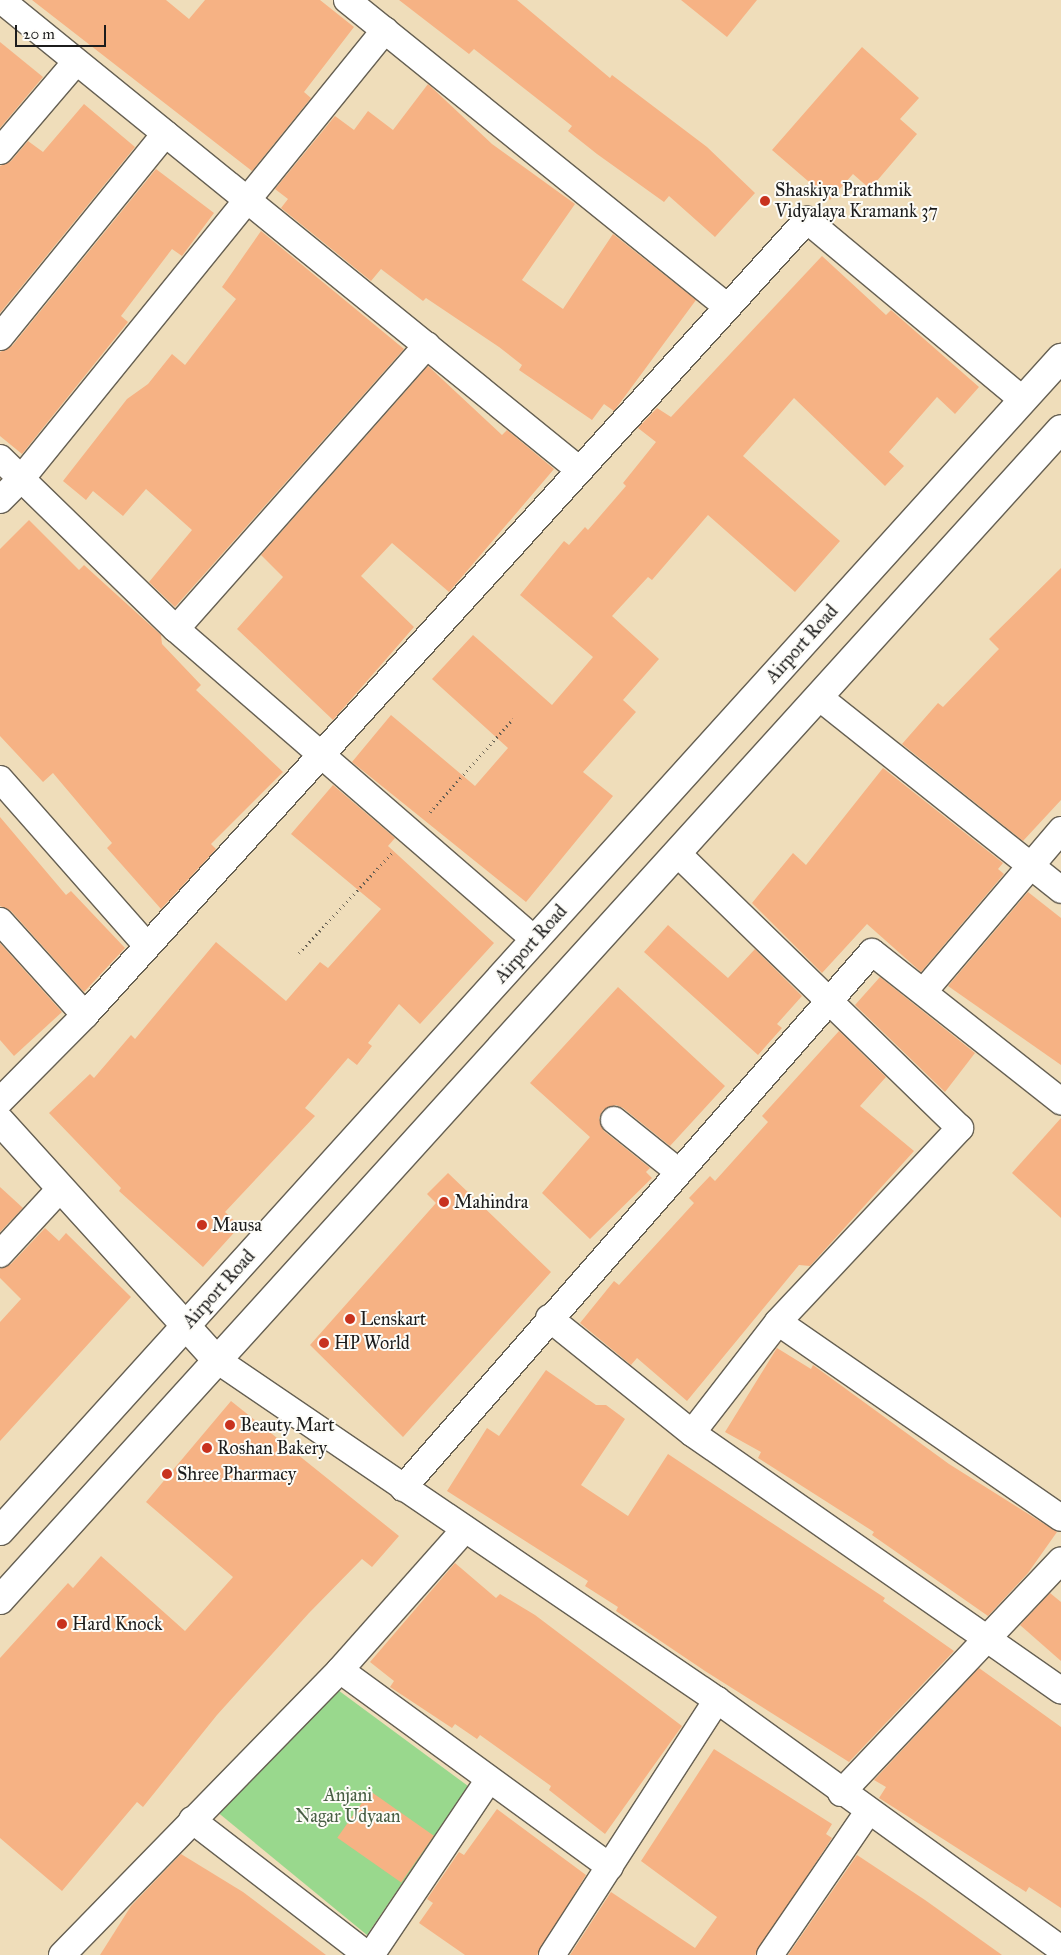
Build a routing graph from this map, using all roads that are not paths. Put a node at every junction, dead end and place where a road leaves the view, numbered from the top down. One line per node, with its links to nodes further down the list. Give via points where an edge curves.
1 (1, 0): 4 (street)
2 (347, 0): 3 (street)
3 (385, 30): 7 (street); 8 (street)
4 (76, 62): 5 (street); 6 (street)
5 (165, 134): 7 (street); 9 (street)
6 (0, 151)
7 (247, 197): 10 (street); 16 (street)
8 (728, 307): 12 (street, via 807,220); 15 (street)
9 (0, 338)
10 (427, 345): 15 (street); 18 (street)
11 (1061, 358): 12 (main road, Airport Road)
12 (1023, 400): 27 (main road, Airport Road)
13 (1061, 429): 19 (main road)
14 (0, 458): 16 (street)
15 (578, 468): 20 (street)
16 (22, 479): 17 (street); 18 (street)
17 (0, 500)
18 (176, 629): 20 (street)
19 (820, 698): 23 (main road); 24 (street)
20 (321, 751): 27 (street); 28 (street)
21 (0, 779): 28 (street)
22 (1061, 830): 24 (street)
23 (679, 855): 30 (street); 42 (main road)
24 (1031, 866): 25 (street); 29 (street)
25 (1061, 890)
26 (0, 921): 31 (street)
27 (535, 940): 41 (main road, Airport Road)
28 (147, 946): 31 (street)
29 (925, 990): 30 (street, via 872,952); 33 (street)
30 (827, 1001): 36 (street); 40 (street, via 960,1128)
31 (85, 1015): 32 (street)
32 (0, 1100)
33 (1061, 1101)
34 (614, 1120): 36 (street)
35 (0, 1121): 37 (main road)
36 (679, 1172): 39 (street)
37 (60, 1189): 38 (street); 41 (main road)
38 (0, 1254)
39 (549, 1318): 43 (street); 44 (street)
40 (778, 1322): 43 (street); 45 (street)
41 (186, 1326): 42 (main road); 47 (main road, Airport Road)
42 (217, 1360): 44 (street); 49 (main road)
43 (692, 1433): 50 (street)
44 (403, 1488): 46 (street)
45 (1061, 1518)
46 (465, 1529): 51 (street); 53 (street)
47 (0, 1531)
48 (1061, 1560): 50 (street)
49 (0, 1600)
50 (989, 1638): 52 (street); 55 (street)
51 (340, 1670): 54 (street); 57 (street)
52 (1061, 1690)
53 (717, 1700): 55 (street); 58 (street)
54 (488, 1781): 58 (street); 61 (street)
55 (842, 1793): 56 (street)
56 (868, 1812): 59 (street); 63 (street)
57 (192, 1820): 60 (street); 61 (street)
58 (610, 1868): 62 (street)
59 (1061, 1949)
60 (64, 1954)
61 (369, 1955)
62 (552, 1955)
63 (770, 1955)

